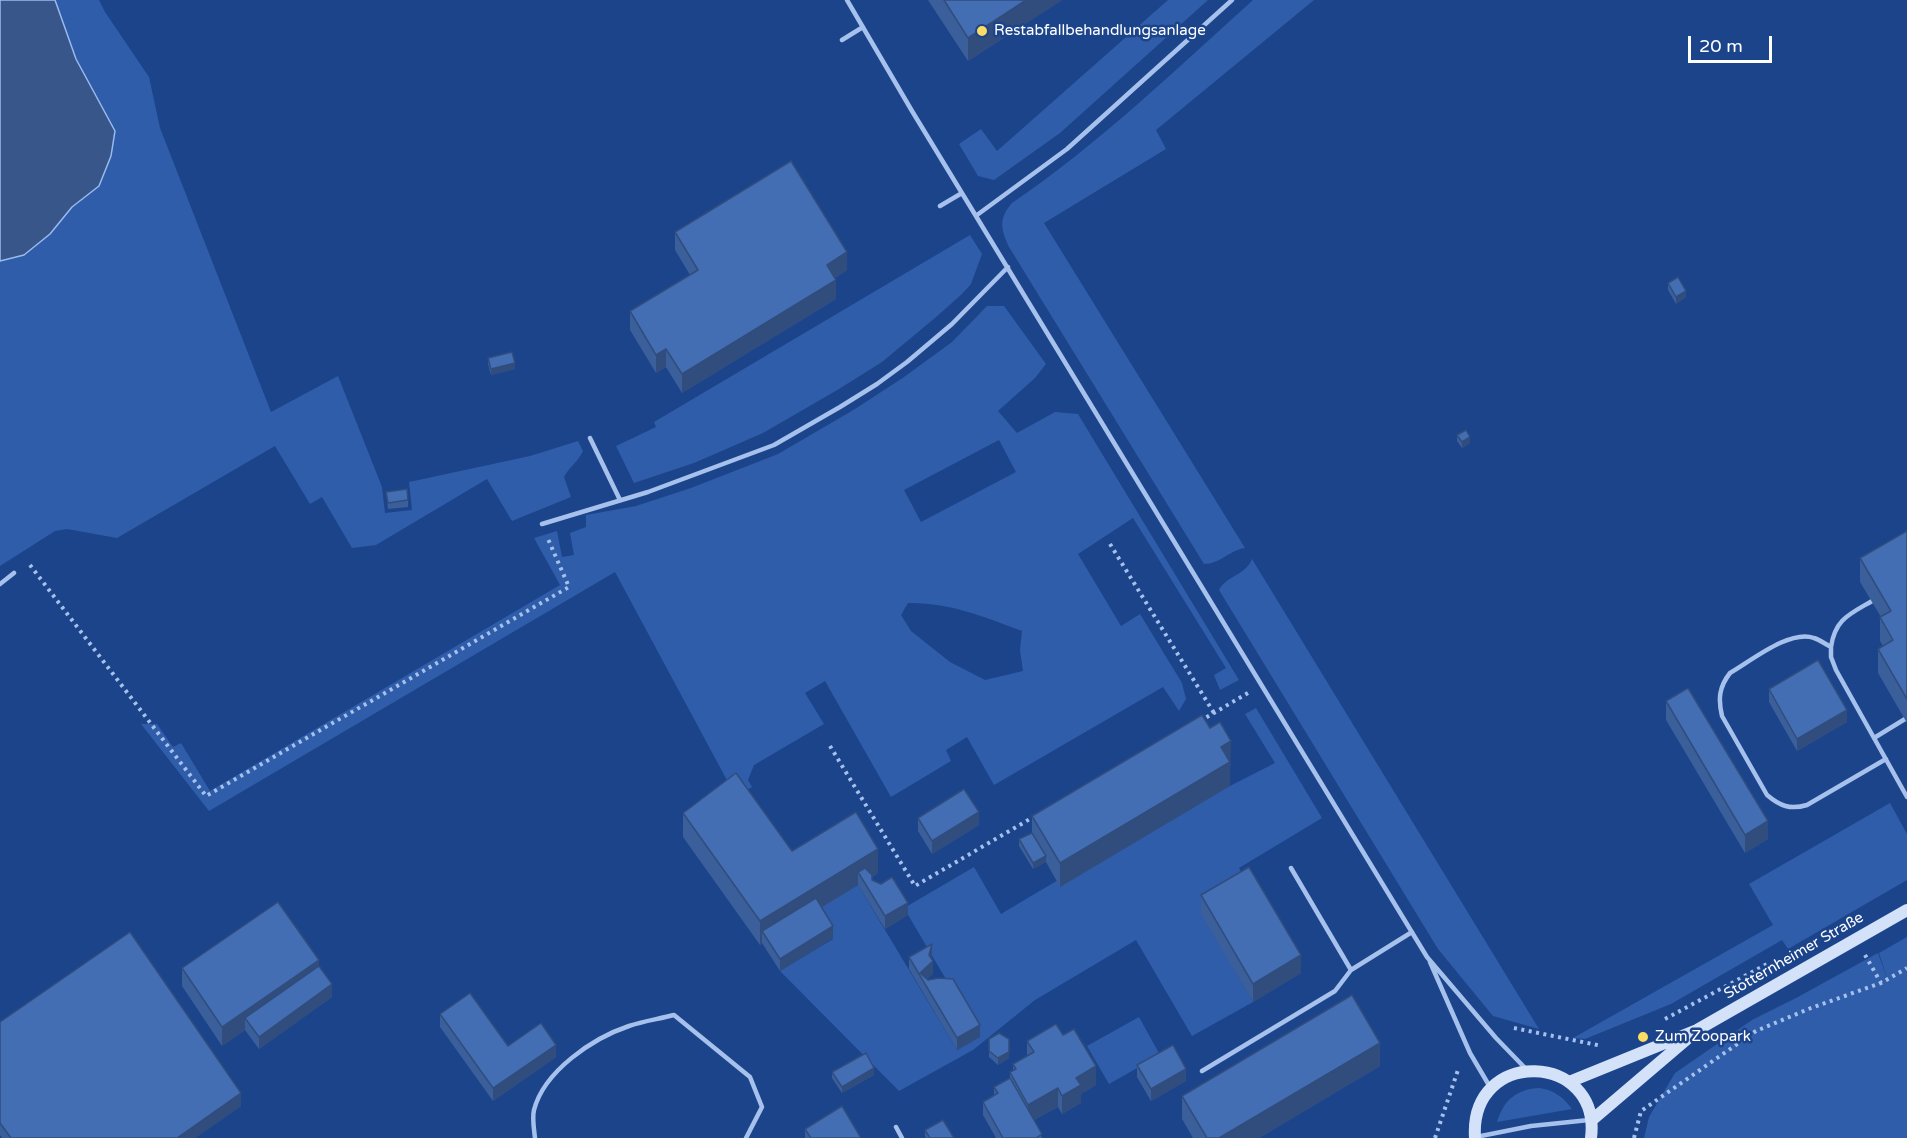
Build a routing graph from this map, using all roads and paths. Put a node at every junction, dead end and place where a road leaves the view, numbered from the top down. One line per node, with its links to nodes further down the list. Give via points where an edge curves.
1 (847, 0): 3 (lane)
2 (1232, 0): 7 (lane, via 1067,149)
3 (863, 27): 4 (lane); 5 (lane)
4 (842, 40)
5 (962, 193): 6 (lane); 7 (lane)
6 (940, 206)
7 (977, 215): 8 (lane)
8 (1008, 267): 10 (lane, via 943,332 885,378 840,407 774,445); 29 (lane)
9 (590, 438): 10 (lane)
10 (620, 500): 11 (lane)
11 (542, 524): 13 (path, via 569,587 206,796)
12 (1110, 544): 19 (path)
13 (30, 565)
14 (14, 573): 15 (lane)
15 (0, 584)
16 (1872, 602): 17 (lane, via 1838,624)
17 (1831, 647): 22 (lane, via 1836,670); 24 (lane, via 1813,637 1797,636 1730,674 1720,691 1722,716 1767,795 1785,807 1807,805)
18 (1247, 694): 19 (path)
19 (1214, 713): 21 (path)
20 (1905, 719): 22 (lane)
21 (1193, 725)
22 (1874, 738): 24 (lane)
23 (830, 746): 26 (path, via 915,886)
24 (1886, 759): 25 (lane)
25 (1907, 797)
26 (1038, 814)
27 (1291, 868): 33 (lane)
28 (1907, 909): 36 (main road, Stotternheimer Straße)
29 (1412, 932): 30 (lane); 33 (lane)
30 (1427, 957): 39 (lane); 42 (lane, via 1470,1053)
31 (1773, 961): 34 (path)
32 (1907, 969): 51 (path, via 1881,983 1756,1031 1641,1111)
33 (1351, 970): 40 (lane, via 1335,991)
34 (1660, 1021)
35 (1514, 1028): 37 (path)
36 (1697, 1030): 41 (main road); 43 (main road)
37 (1603, 1046)
38 (1462, 1057): 48 (path)
39 (1527, 1070): 41 (main road, via 1542,1070); 42 (main road, via 1501,1079)
40 (1202, 1071)
41 (1569, 1082): 43 (main road, via 1580,1093)
42 (1491, 1088): 49 (main road, via 1475,1119)
43 (1592, 1120): 49 (lane, via 1531,1126); 50 (main road)
44 (896, 1127): 47 (lane)
45 (535, 1138): 46 (lane, via 534,1111 546,1086 569,1060 599,1039 629,1026 674,1015 750,1077 762,1107)
46 (746, 1138)
47 (902, 1138)
48 (1435, 1138)
49 (1474, 1138)
50 (1592, 1138)
51 (1634, 1138)

